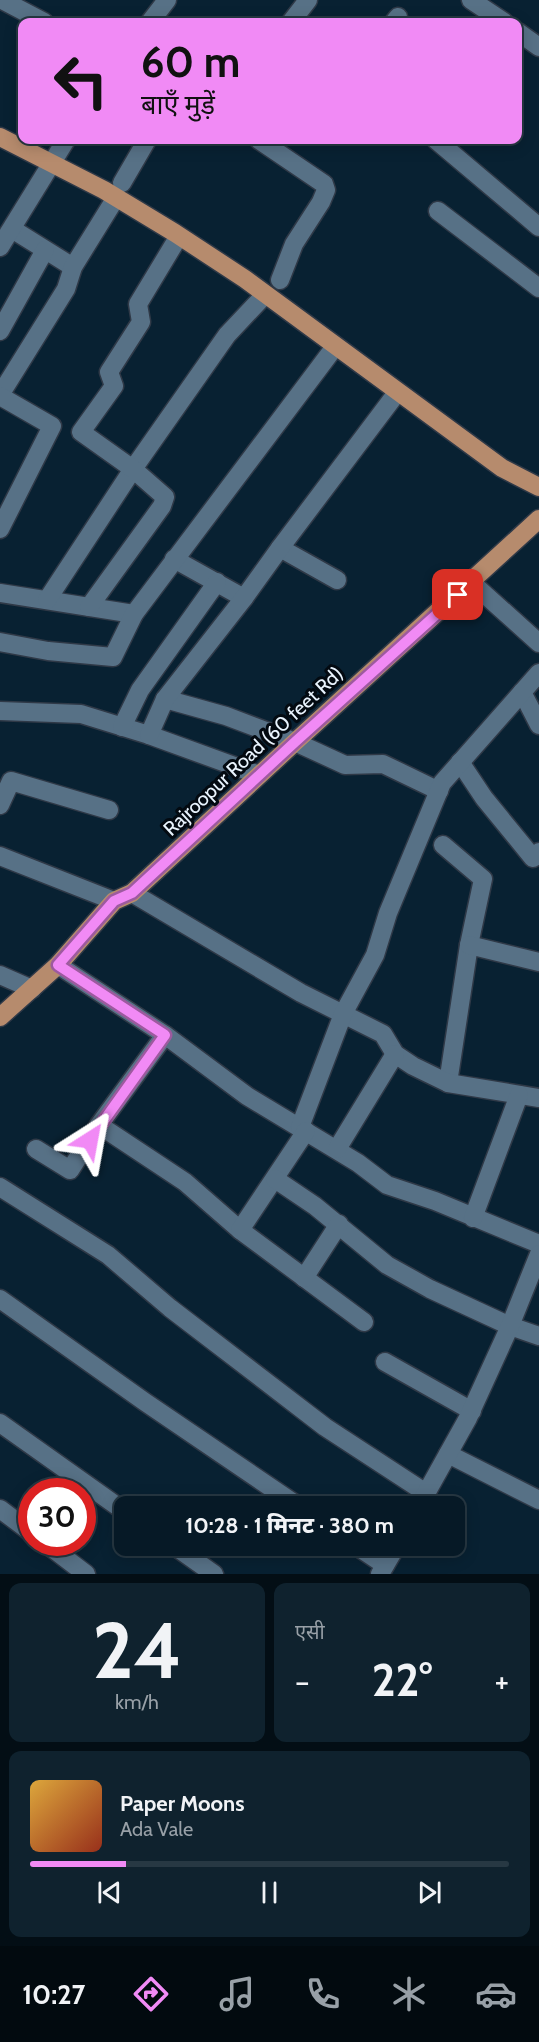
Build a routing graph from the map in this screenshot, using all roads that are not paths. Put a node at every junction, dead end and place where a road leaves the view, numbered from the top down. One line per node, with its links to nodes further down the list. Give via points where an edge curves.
1 (2, 0): 5 (street)
2 (166, 0): 6 (street)
3 (308, 0): 7 (street)
4 (471, 0): 8 (street)
5 (36, 18)
6 (153, 18)
7 (294, 18)
8 (498, 18)
9 (522, 35): 10 (street)
10 (539, 46)
11 (0, 123): 12 (main road)
12 (18, 133)
13 (0, 137): 14 (main road)
14 (18, 142)
15 (25, 144): 20 (main road)
16 (39, 144): 20 (main road)
17 (145, 144): 21 (street)
18 (265, 144): 29 (street, via 324,184 326,190 294,244)
19 (441, 144): 24 (street)
20 (58, 153): 25 (street); 36 (main road, via 254,276)
21 (122, 183)
22 (112, 204): 28 (street)
23 (438, 211): 30 (street)
24 (536, 218)
25 (3, 240): 27 (street)
26 (176, 241): 37 (street, via 138,304 141,322 109,372 114,386 81,432)
27 (45, 250): 28 (street); 32 (street)
28 (73, 267): 34 (street, via 66,289)
29 (280, 280)
30 (539, 288)
31 (261, 300): 37 (street, via 227,335)
32 (0, 331)
33 (331, 352): 44 (street)
34 (0, 396): 40 (street, via 52,426)
35 (393, 398): 43 (street)
36 (443, 420): 38 (main road, via 511,464); 39 (main road, via 502,468)
37 (133, 469): 50 (street); 51 (street, via 165,497)
38 (539, 477)
39 (539, 487)
40 (6, 502): 42 (street)
41 (539, 519): 47 (main road, Rajroopur Road (60 feet Rd))
42 (0, 529)
43 (280, 548): 45 (street); 49 (street)
44 (174, 559): 46 (street); 52 (street)
45 (337, 580)
46 (217, 582): 49 (street); 60 (street, via 140,690)
47 (471, 582): 54 (street); 62 (main road, Rajroopur Road (60 feet Rd))
48 (0, 592): 50 (street)
49 (244, 598): 57 (street)
50 (47, 600): 51 (street)
51 (89, 607): 52 (street)
52 (134, 614): 53 (street, via 113,657)
53 (0, 642)
54 (539, 643)
55 (539, 673): 56 (street)
56 (522, 692): 59 (street); 63 (street)
57 (165, 699): 61 (street); 62 (street, via 226,716)
58 (0, 711): 60 (street, via 81,714)
59 (539, 725)
60 (122, 727): 61 (street)
61 (149, 735): 64 (street)
62 (295, 742): 64 (main road, Rajroopur Road (60 feet Rd)); 65 (street, via 345,765 384,764)
63 (460, 762): 65 (street); 69 (street, via 533,858)
64 (259, 775): 71 (main road, Rajroopur Road (60 feet Rd))
65 (439, 791): 78 (street, via 388,913 375,955)
66 (0, 805): 67 (street, via 10,781)
67 (109, 810)
68 (443, 845): 73 (street, via 483,879)
69 (539, 852)
70 (0, 855): 72 (street)
71 (132, 893): 72 (main road, Rajroopur Road (60 feet Rd)); 78 (street)
72 (114, 901): 75 (main road, Rajroopur Road (60 feet Rd))
73 (470, 945): 74 (street); 82 (street)
74 (539, 962)
75 (58, 965): 77 (main road, Rajroopur Road (60 feet Rd)); 80 (street)
76 (0, 975): 77 (street)
77 (32, 989): 79 (main road, Rajroopur Road (60 feet Rd))
78 (343, 1014): 81 (street, via 383,1034); 86 (street)
79 (0, 1017)
80 (165, 1035): 85 (street); 86 (street, via 247,1096)
81 (395, 1054): 82 (street); 88 (street)
82 (448, 1083): 83 (street)
83 (519, 1095): 84 (street); 91 (street)
84 (539, 1098)
85 (99, 1125): 87 (street, via 70,1170); 93 (street, via 185,1182)
86 (303, 1129): 88 (street); 89 (street)
87 (36, 1149)
88 (336, 1149): 91 (street, via 387,1185)
89 (275, 1179): 92 (street); 93 (street)
90 (0, 1187): 106 (street, via 108,1255 170,1308)
91 (473, 1218): 94 (street)
92 (339, 1224): 96 (street); 99 (street, via 387,1265)
93 (240, 1230): 96 (street)
94 (539, 1244)
95 (539, 1254): 99 (street)
96 (304, 1278): 98 (street)
97 (0, 1299): 105 (street)
98 (364, 1322)
99 (510, 1326): 100 (street); 102 (street)
100 (539, 1336)
101 (385, 1362): 102 (street)
102 (472, 1411): 104 (street)
103 (0, 1423): 109 (street)
104 (448, 1454): 107 (street); 108 (street)
105 (283, 1496)
106 (418, 1496)
107 (425, 1496)
108 (539, 1500)
109 (114, 1504)
110 (0, 1509): 111 (street)
111 (18, 1522)
112 (62, 1556): 117 (street)
113 (189, 1556): 118 (street)
114 (368, 1556): 116 (street)
115 (391, 1556): 116 (street)
116 (383, 1570)
117 (86, 1574)
118 (214, 1574)

